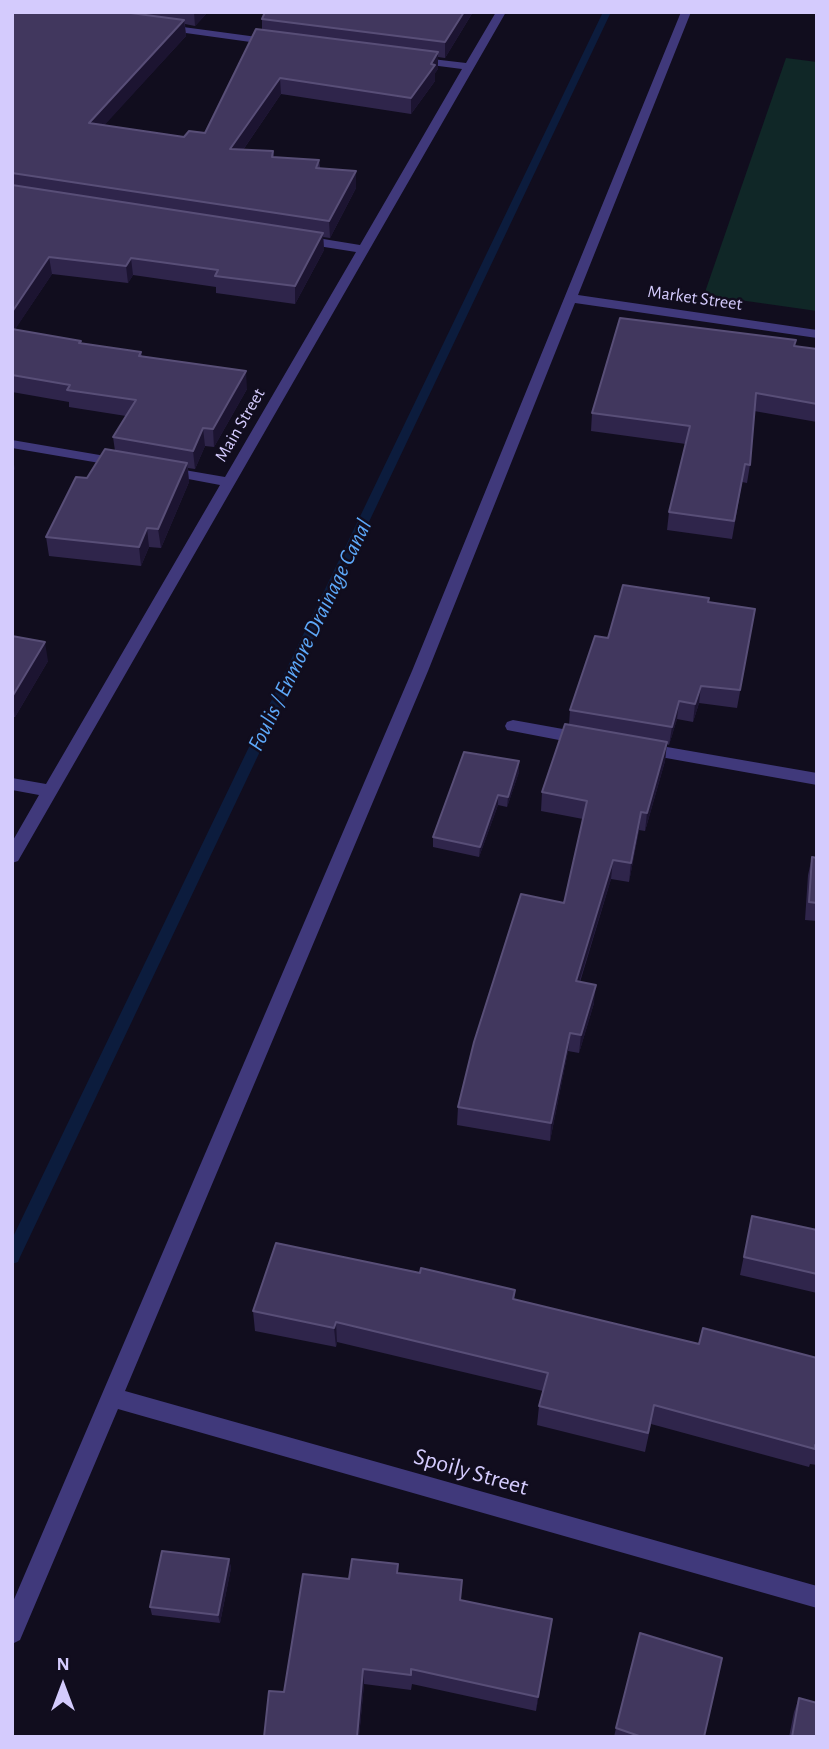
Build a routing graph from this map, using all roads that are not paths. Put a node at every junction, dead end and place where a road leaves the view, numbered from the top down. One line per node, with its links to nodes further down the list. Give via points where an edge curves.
1 (501, 12): 6 (street, Main Street)
2 (686, 12): 9 (street)
3 (153, 26): 4 (street)
4 (291, 44)
5 (401, 58): 6 (street)
6 (469, 67): 8 (street, Main Street)
7 (283, 237): 8 (street)
8 (364, 249): 12 (street, Main Street)
9 (569, 298): 10 (street, Market Street); 20 (street, via 420,671)
10 (817, 334)
11 (12, 444): 12 (street)
12 (229, 482): 18 (street, Main Street)
13 (513, 726): 14 (street)
14 (605, 742)
15 (632, 747): 16 (street)
16 (817, 779)
17 (12, 784): 18 (street)
18 (50, 791): 19 (street, Main Street)
19 (12, 857)
20 (112, 1397): 21 (street, Spoily Street); 22 (street)
21 (817, 1597)
22 (12, 1632)

